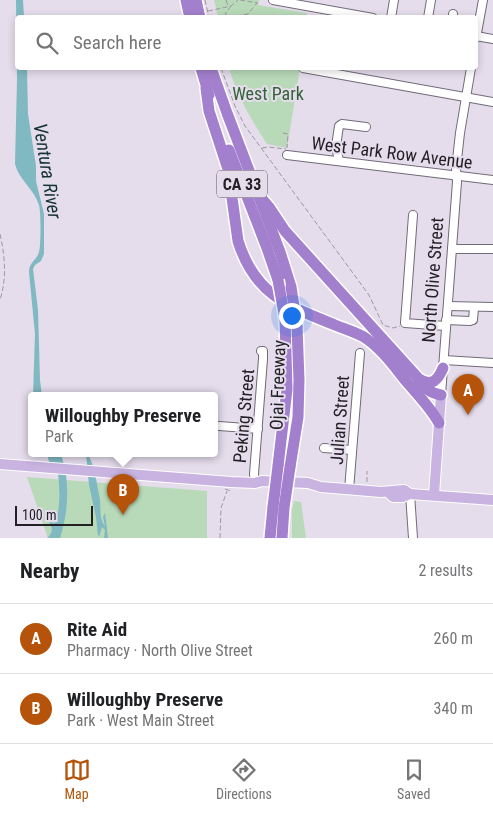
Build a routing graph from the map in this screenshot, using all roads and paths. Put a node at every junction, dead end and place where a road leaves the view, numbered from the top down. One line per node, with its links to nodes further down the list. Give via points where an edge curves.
1 (186, 0): 15 (highway)
2 (196, 0): 14 (highway)
3 (205, 0): 14 (path)
4 (226, 0): 12 (path)
5 (239, 0): 13 (path); 17 (path, via 258,3 248,14)
6 (273, 0): 10 (street)
7 (394, 0): 19 (street)
8 (431, 0): 20 (street)
9 (483, 0): 21 (street)
10 (289, 1): 11 (street)
11 (300, 2): 18 (street)
12 (228, 6): 13 (path); 14 (path)
13 (231, 6): 16 (path)
14 (204, 14)
15 (189, 15)
16 (226, 15)
17 (242, 15)
18 (359, 15)
19 (392, 15)
20 (428, 15)
21 (478, 26)
22 (478, 37): 23 (street)
23 (493, 39)
24 (202, 70): 29 (highway, Ojai Freeway / CA 33)
25 (212, 70): 39 (highway, Ojai Freeway / CA 33)
26 (222, 70): 34 (path, via 245,126)
27 (314, 70): 30 (street)
28 (471, 70): 30 (street, North Olive Street)
29 (206, 88): 55 (highway, via 209,111 228,169 238,242 252,273 286,304 370,342); 63 (highway, Ojai Freeway / CA 33, bridge, via 278,280 287,338)
30 (466, 97): 31 (street); 37 (street, North Olive Street)
31 (493, 102)
32 (366, 127): 36 (street, via 340,126 336,146)
33 (283, 133): 35 (path, via 288,134)
34 (262, 149): 35 (path); 49 (path, via 369,295 382,323 388,328)
35 (287, 151): 36 (street, West Park Row Avenue)
36 (339, 161): 37 (street, West Park Row Avenue)
37 (457, 176): 38 (street, West Park Row Avenue); 42 (street, North Olive Street)
38 (493, 180)
39 (256, 192): 54 (highway, via 285,231); 63 (highway, Ojai Freeway / CA 33, bridge, via 280,252 297,326 298,407)
40 (413, 215): 49 (street)
41 (0, 234): 44 (path, via 5,270)
42 (452, 248): 43 (street); 45 (street, North Olive Street)
43 (493, 249)
44 (0, 300)
45 (448, 306): 47 (street); 48 (street, North Olive Street)
46 (493, 307): 47 (street)
47 (474, 308): 48 (street, via 473,320)
48 (446, 323): 49 (street); 53 (street, North Olive Street)
49 (402, 326)
50 (262, 351): 59 (street, Peking Street)
51 (360, 353): 61 (street, Julian Street)
52 (493, 363): 53 (street)
53 (443, 364): 54 (highway, via 440,376 433,383); 56 (street, North Olive Street)
54 (417, 377): 56 (highway)
55 (415, 391): 56 (highway, via 430,399); 57 (highway)
56 (441, 398): 57 (main road, North Olive Street)
57 (439, 424): 70 (main road, North Olive Street)
58 (219, 426): 59 (street)
59 (258, 429): 66 (street, Peking Street)
60 (324, 448): 61 (street)
61 (352, 450): 68 (street, Julian Street)
62 (0, 464): 67 (main road)
63 (284, 467): 72 (highway, Ojai Freeway / CA 33, bridge)
64 (368, 471): 65 (path)
65 (367, 482)
66 (255, 483): 67 (main road); 68 (main road, via 308,483)
67 (228, 487): 74 (path, via 221,508)
68 (349, 490): 69 (main road, via 401,490)
69 (410, 494): 70 (main road); 76 (street)
70 (434, 495): 71 (main road)
71 (493, 500)
72 (279, 507): 73 (highway, Ojai Freeway / CA 33); 75 (highway, Ojai Freeway / CA 33)
73 (270, 534)
74 (220, 538)
75 (282, 538)
76 (413, 538)

